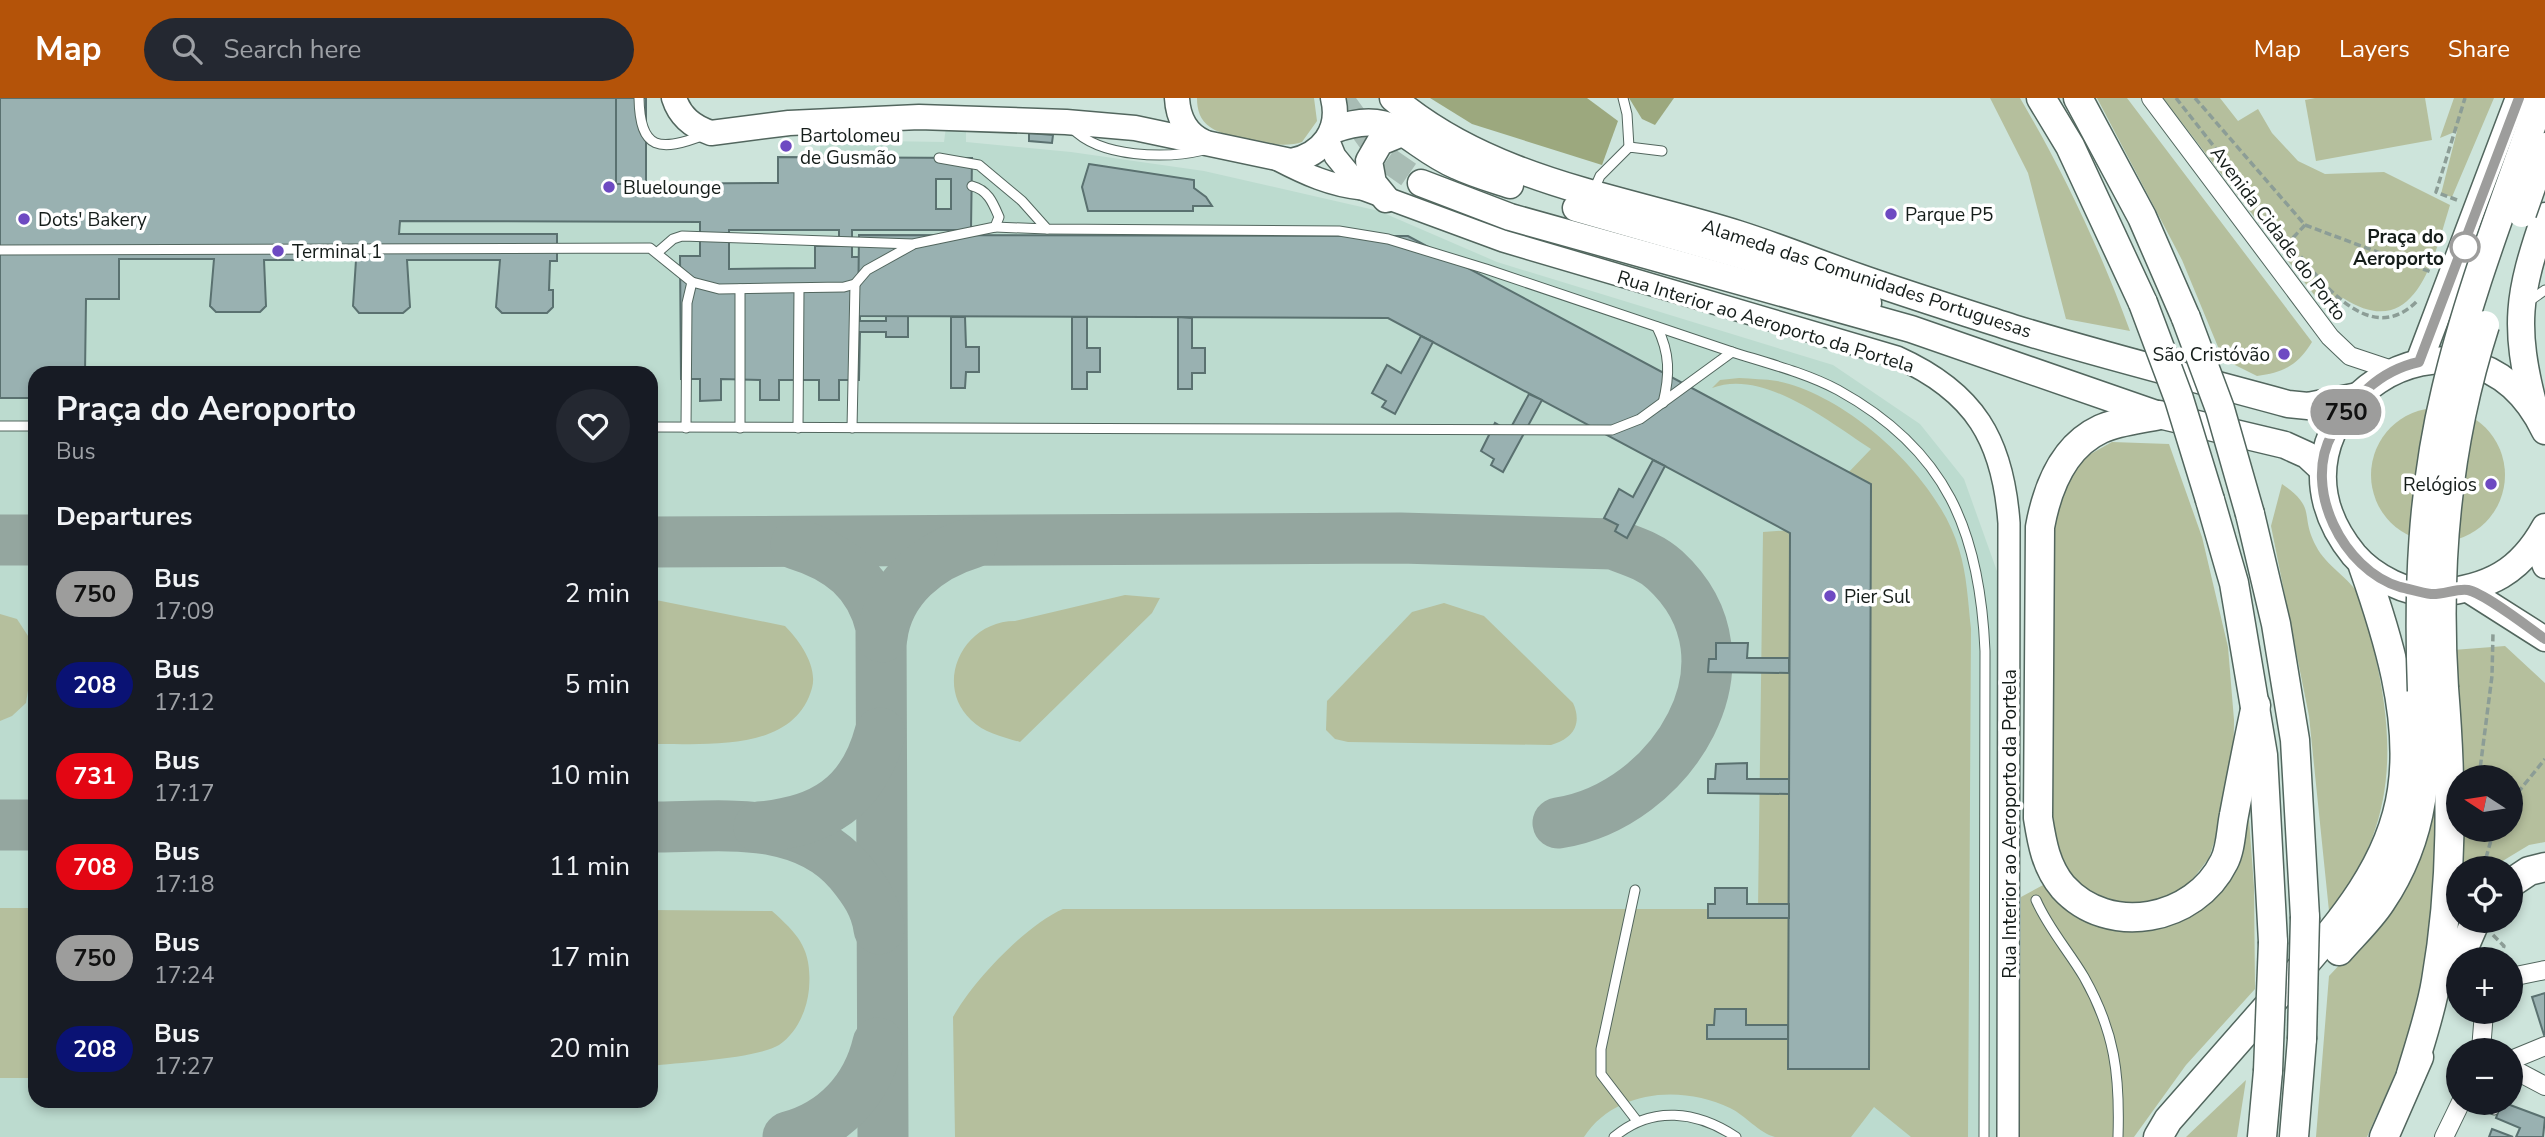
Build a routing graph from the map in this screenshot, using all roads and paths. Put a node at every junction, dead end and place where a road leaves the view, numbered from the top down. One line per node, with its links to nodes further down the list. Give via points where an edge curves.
1 (639, 98): 17 (lane, via 639,122 658,145 677,145)
2 (674, 98): 17 (main road, via 683,117)
3 (1177, 98): 19 (main road, Rua Interior ao Aeroporto da Portela, via 1187,130)
4 (1333, 98): 18 (main road, via 1336,112)
5 (1381, 98): 16 (main road)
6 (1393, 98): 16 (main road, Alameda das Comunidades Portuguesas)
7 (1623, 98): 20 (lane)
8 (2041, 98): 70 (highway, bridge, via 2082,170 2143,303 2179,400 2234,583)
9 (2078, 98): 100 (highway, bridge, via 2142,216 2186,318 2220,409 2276,624 2295,740 2305,917)
10 (2151, 98): 51 (street, Avenida Cidade do Porto, via 2330,337 2350,356)
11 (2176, 98): 35 (path)
12 (2195, 98): 32 (path)
13 (2465, 98): 30 (path, via 2436,192)
14 (2519, 98): 50 (main road)
15 (2541, 98): 69 (highway, bridge, via 2446,391 2421,557 2419,620)
16 (1412, 128): 18 (main road, via 1364,120); 28 (main road, Alameda das Comunidades Portuguesas); 29 (main road, via 1380,142 1368,161 1373,183); 48 (main road, via 1458,167 1574,207 1761,261 1865,301)
17 (711, 133): 19 (main road, Rua Interior ao Aeroporto da Portela, via 789,123 919,117 1135,128)
18 (1330, 135): 24 (main road, via 1309,156); 27 (street, via 1335,156)
19 (1214, 145): 24 (main road, Rua Interior ao Aeroporto da Portela)
20 (1629, 147): 22 (lane); 28 (lane, via 1600,176)
21 (2545, 147): 69 (highway, bridge, via 2482,335 2454,452)
22 (1662, 151)
23 (939, 158): 34 (lane, via 979,165)
24 (1278, 160): 27 (street, Rua Interior ao Aeroporto da Portela, via 1339,187)
25 (1421, 183): 48 (main road, Alameda das Comunidades Portuguesas, via 1510,217)
26 (972, 186): 33 (lane, via 985,192 995,206 999,217)
27 (1362, 189): 29 (street, Rua Interior ao Aeroporto da Portela)
28 (1592, 194): 52 (main road, Alameda das Comunidades Portuguesas, via 1722,229 2016,328 2288,404 2308,406)
29 (1386, 199): 96 (street, Rua Interior ao Aeroporto da Portela, via 1503,241 1898,357 1941,381 1978,417 2000,463 2009,523)
30 (2466, 203)
31 (2545, 216): 46 (main road)
32 (2305, 225): 35 (path); 39 (path)
33 (995, 227): 34 (lane); 36 (lane)
34 (1047, 229): 47 (lane, via 1339,231 1418,248)
35 (2289, 242): 45 (path, via 2335,297 2355,311 2380,316)
36 (913, 244): 38 (lane, via 682,236); 41 (lane, via 867,270)
37 (0, 250): 38 (lane, via 641,247)
38 (657, 251): 40 (lane)
39 (2431, 272)
40 (692, 282): 42 (lane, via 708,288); 59 (lane, via 687,303)
41 (855, 284): 43 (lane); 62 (lane)
42 (740, 289): 43 (lane); 60 (lane)
43 (799, 289): 61 (lane)
44 (2545, 290): 46 (lane)
45 (2407, 311)
46 (2519, 311): 55 (main road, via 2522,356)
47 (1657, 327): 49 (lane); 53 (lane, via 1667,347 1669,378)
48 (1911, 329): 54 (main road, Alameda das Comunidades Portuguesas)
49 (1732, 352): 53 (lane); 95 (lane, via 1836,389 1890,424 1954,500 1975,556 1985,651)
50 (2419, 362): 51 (main road); 55 (main road, via 2442,360 2486,370 2506,381)
51 (2392, 370): 52 (main road)
52 (2358, 396): 63 (main road, via 2329,441)
53 (1663, 403): 62 (lane, via 1612,430)
54 (2159, 415): 63 (main road, Alameda das Comunidades Portuguesas, via 2285,445 2307,455); 70 (highway, via 2101,428 2080,443 2060,466 2045,497 2040,527 2038,818 2045,859 2063,887 2087,906 2118,917 2151,917 2184,906 2208,887 2225,860)
55 (2540, 420)
56 (0, 426): 57 (lane)
57 (28, 426)
58 (658, 427): 59 (lane)
59 (686, 428): 60 (lane)
60 (740, 428): 61 (lane)
61 (799, 428): 62 (lane)
62 (852, 428)
63 (2322, 469): 65 (main road, via 2325,499 2339,536)
64 (2543, 538): 66 (main road, via 2507,572)
65 (2363, 566): 66 (main road, via 2397,586 2432,594); 85 (highway, via 2381,619 2405,746 2402,790 2389,839 2341,921)
66 (2468, 590): 68 (main road)
67 (2493, 633): 72 (path)
68 (2545, 639)
69 (2433, 690): 85 (highway, via 2425,790 2400,870 2381,903 2333,958); 88 (highway, via 2450,765 2450,845 2436,982)
70 (2256, 705): 99 (highway, bridge, via 2273,942)
71 (2545, 759): 73 (path)
72 (2481, 765)
73 (2524, 785)
74 (2545, 867): 75 (highway)
75 (2523, 875)
76 (1636, 890): 92 (lane, via 1601,1049 1601,1074)
77 (2035, 900): 97 (lane, via 2083,976 2110,1031 2119,1093)
78 (2480, 933): 80 (highway)
79 (2490, 933): 81 (path)
80 (2469, 947)
81 (2504, 947)
82 (2545, 970): 83 (street)
83 (2523, 975)
84 (2446, 991): 88 (highway)
85 (2235, 1043): 98 (highway)
86 (2545, 1046): 87 (street)
87 (2523, 1055)
88 (2411, 1074): 101 (highway)
89 (2523, 1074): 90 (street)
90 (2545, 1086)
91 (2455, 1115): 102 (street)
92 (1637, 1121): 93 (lane); 94 (lane, via 1692,1115)
93 (1614, 1137)
94 (1736, 1137)
95 (1984, 1137)
96 (2008, 1137)
97 (2118, 1137)
98 (2158, 1137)
99 (2262, 1137)
100 (2294, 1137)
101 (2385, 1137)
102 (2444, 1137)

